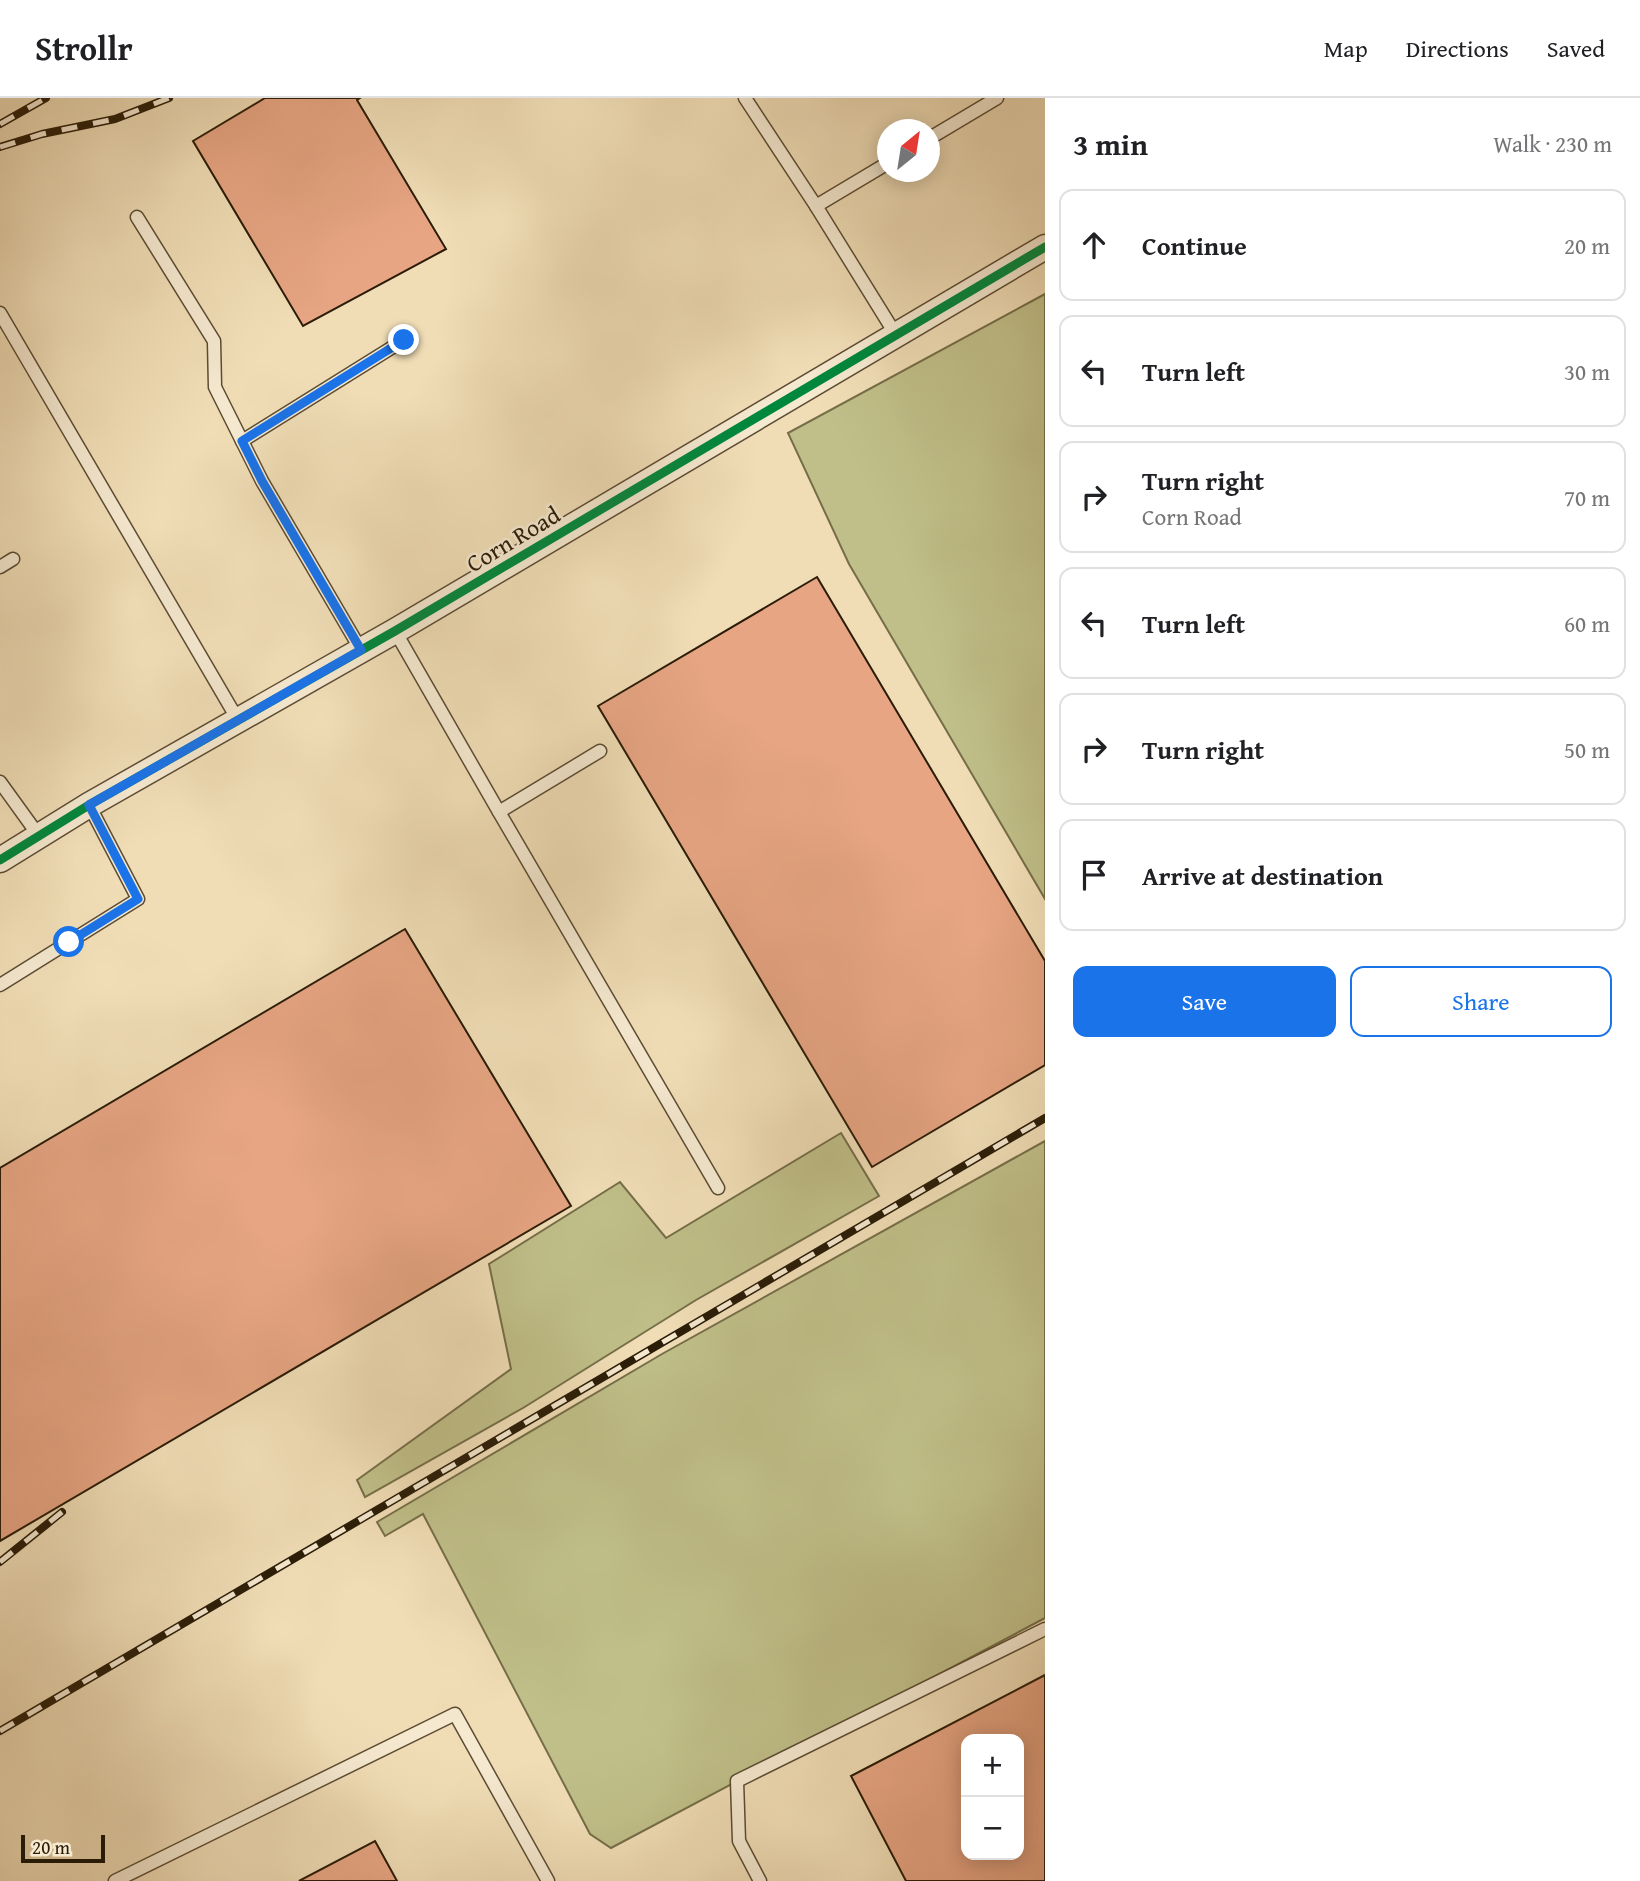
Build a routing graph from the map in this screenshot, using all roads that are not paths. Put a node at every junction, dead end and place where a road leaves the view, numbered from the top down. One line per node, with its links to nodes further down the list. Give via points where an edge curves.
1 (745, 98): 5 (lane)
2 (997, 98): 3 (lane)
3 (940, 132)
4 (877, 169): 5 (lane)
5 (816, 206): 9 (lane)
6 (137, 217): 11 (lane, via 214,341 215,387)
7 (1045, 247): 9 (street, Corn Road)
8 (0, 313): 16 (lane)
9 (896, 335): 14 (street, Corn Road)
10 (404, 340): 11 (lane)
11 (242, 441): 15 (lane)
12 (13, 559): 13 (lane)
13 (0, 567)
14 (395, 631): 15 (street, Corn Road); 20 (lane)
15 (361, 650): 16 (street, Corn Road)
16 (237, 720): 19 (street, Corn Road)
17 (600, 751): 20 (lane)
18 (0, 782): 21 (lane)
19 (89, 805): 21 (street, Corn Road); 23 (lane, via 138,899)
20 (499, 811): 24 (lane)
21 (39, 836): 22 (street, Corn Road)
22 (0, 860)
23 (0, 985)
24 (718, 1188)
25 (1045, 1629): 28 (lane, via 737,1781 739,1841)
26 (116, 1881): 27 (lane, via 455,1714)
27 (548, 1881)
28 (760, 1881)

